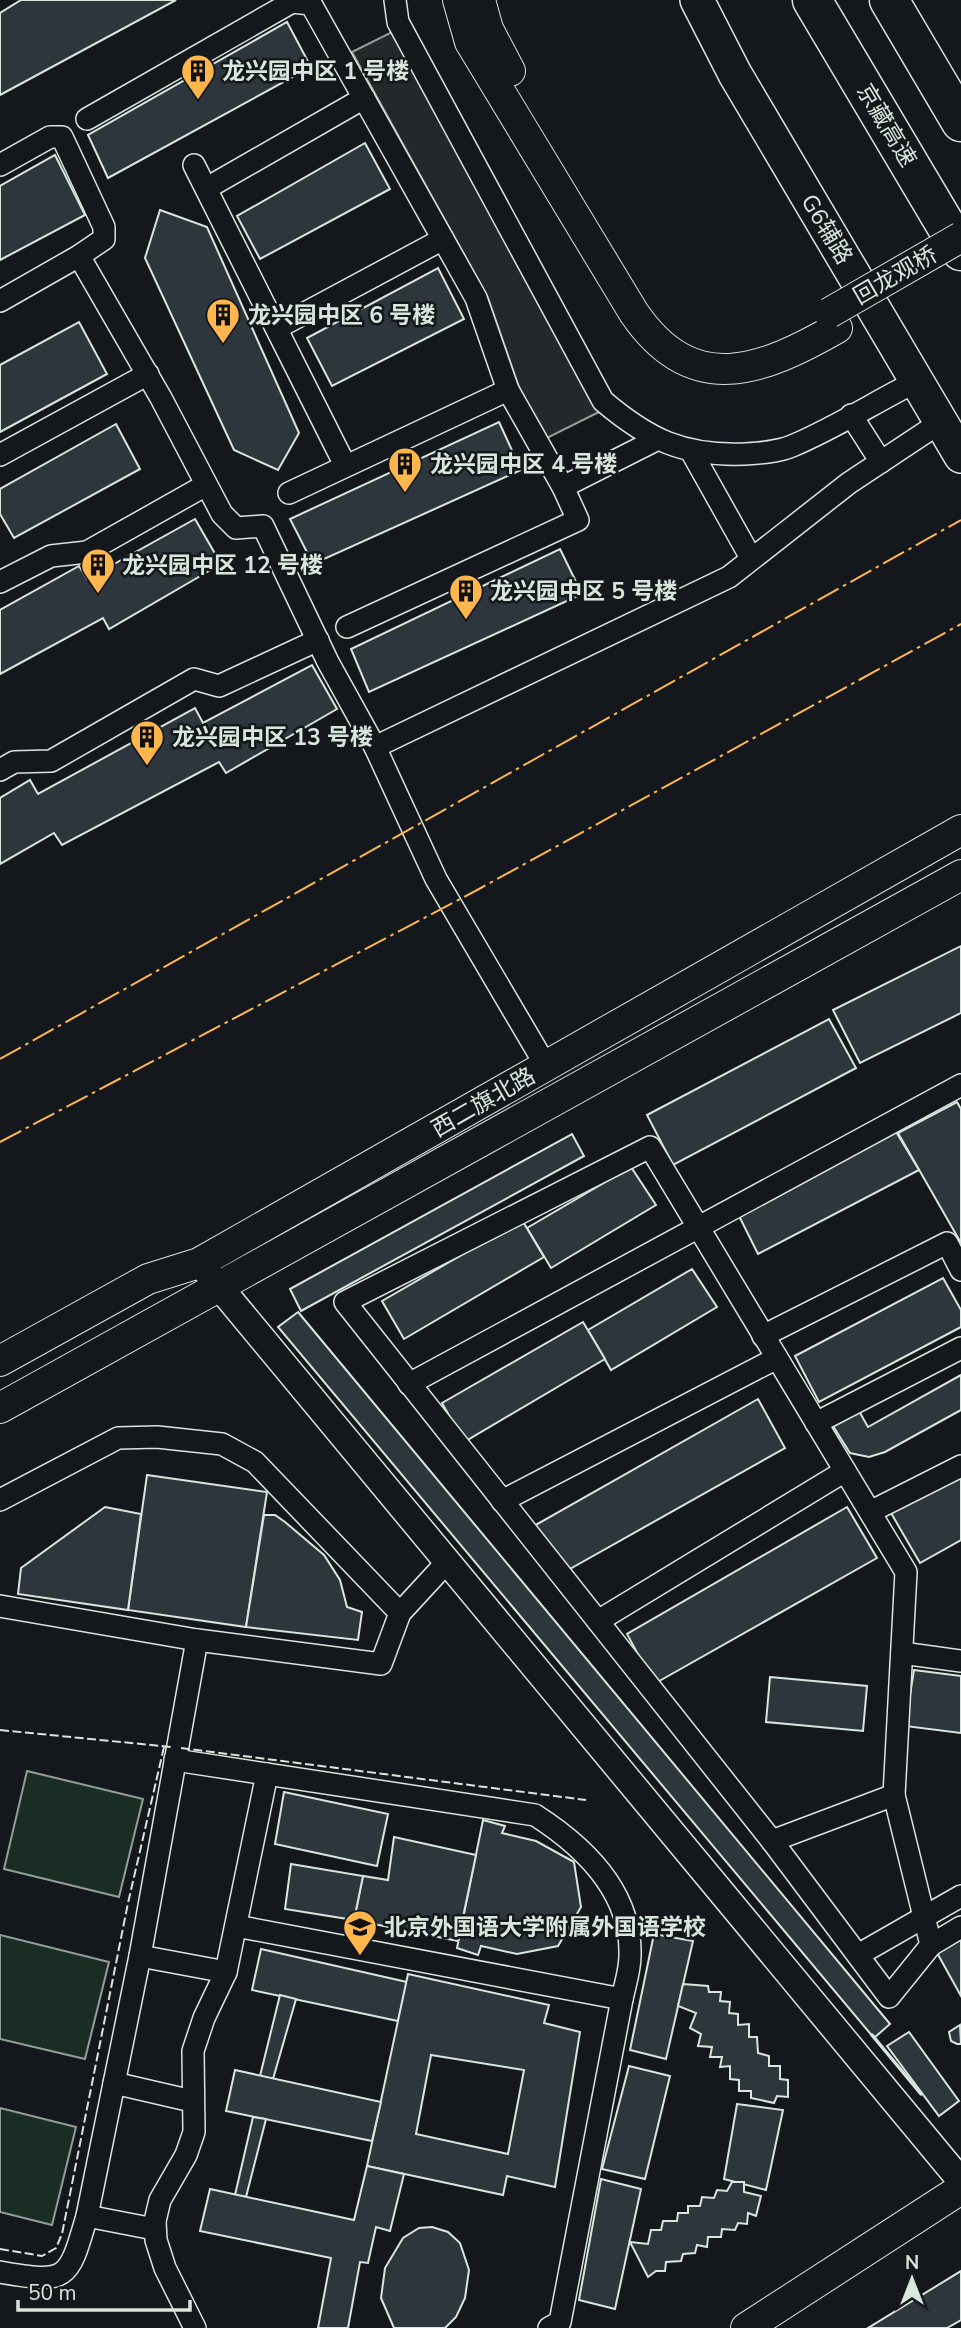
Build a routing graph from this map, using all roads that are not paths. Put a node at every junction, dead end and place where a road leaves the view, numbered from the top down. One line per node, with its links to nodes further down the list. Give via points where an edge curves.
1 (395, 0): 26 (street, via 398,22 603,401)
2 (458, 0): 19 (main road, via 470,42 652,336 691,363 729,370 789,355)
3 (481, 0): 19 (main road, via 494,43 639,290 668,327 712,349 751,349)
4 (697, 0): 22 (main road, G6辅路, via 735,74)
5 (812, 0): 16 (highway, 京藏高速)
6 (889, 0): 10 (highway)
7 (859, 78): 16 (highway, 京藏高速)
8 (364, 99): 9 (street, via 311,4 292,2); 13 (street); 15 (street)
9 (86, 120)
10 (961, 122)
11 (194, 165): 13 (street)
12 (0, 166): 17 (street, via 50,137 62,137 104,227 104,239)
13 (207, 188): 20 (street)
14 (961, 237): 19 (main road, 回龙观桥, bridge)
15 (443, 239): 20 (street); 23 (street, via 476,298)
16 (961, 252): 19 (main road, 回龙观桥)
17 (79, 256): 18 (street); 21 (street)
18 (0, 301)
19 (833, 321)
20 (277, 328): 31 (street)
21 (148, 374): 28 (street); 32 (street)
22 (917, 381): 24 (street); 25 (main road, G6辅路)
23 (508, 390): 31 (street); 33 (street)
24 (851, 415): 27 (street, via 790,447 722,455); 30 (street)
25 (941, 422): 29 (main road, G6辅路); 30 (street)
26 (656, 440): 27 (street); 33 (street)
27 (691, 451): 35 (street)
28 (0, 455)
29 (961, 456)
30 (881, 462): 35 (street)
31 (345, 465): 34 (street)
32 (206, 485): 36 (street, via 87,552 51,556); 38 (street, via 236,528 263,526)
33 (563, 487): 37 (street, via 578,520)
34 (289, 493)
35 (751, 558): 39 (street, via 729,577)
36 (0, 582)
37 (347, 627)
38 (318, 640): 39 (street); 40 (street, via 219,686 194,679 51,761 14,762)
39 (375, 747): 43 (street, via 436,879)
40 (0, 770)
41 (961, 830): 43 (main road, 西二旗北路)
42 (961, 875): 48 (main road, 西二旗北路)
43 (545, 1066): 46 (main road, 西二旗北路)
44 (961, 1085): 45 (street)
45 (698, 1227): 49 (street); 53 (street); 53 (street, via 650,1147 345,1303)
46 (200, 1263): 48 (street); 52 (main road, 西二旗北路, via 148,1279)
47 (961, 1270): 49 (street, via 947,1243)
48 (220, 1288): 54 (main road, 西二旗北路); 61 (street)
49 (764, 1336): 51 (street)
50 (961, 1348): 55 (street)
51 (777, 1358): 55 (street); 59 (street)
52 (0, 1361)
53 (409, 1384): 59 (street)
54 (0, 1408)
55 (816, 1423): 57 (street)
56 (961, 1466): 60 (street)
57 (845, 1471): 60 (street); 64 (street)
58 (0, 1500): 63 (street, via 118,1438 222,1444 256,1462)
59 (502, 1501): 64 (street)
60 (870, 1512): 66 (street, via 906,1572)
61 (447, 1562): 63 (street); 83 (street)
62 (0, 1606): 65 (street)
63 (400, 1613): 65 (street, via 381,1664)
64 (598, 1621): 71 (street)
65 (197, 1640): 68 (street)
66 (902, 1653): 67 (street); 70 (street)
67 (961, 1661)
68 (175, 1760): 69 (street); 78 (street)
69 (267, 1774): 74 (street); 80 (street, via 535,1815 592,1860 611,1884 622,1909 630,1957)
70 (894, 1795): 71 (street); 73 (street)
71 (772, 1841): 77 (street)
72 (961, 1896): 73 (street)
73 (925, 1915): 76 (street); 77 (street)
74 (236, 1926): 79 (street); 80 (street)
75 (961, 1927): 76 (street)
76 (931, 1945): 77 (street, via 889,1997)
77 (858, 1955)
78 (140, 1956): 79 (street); 81 (street)
79 (226, 1972): 82 (street, via 195,2042)
80 (622, 1999): 89 (street, via 560,2322)
81 (114, 2083): 82 (street); 85 (street)
82 (192, 2101): 86 (street, via 191,2141 160,2200)
83 (961, 2181)
84 (961, 2189): 90 (main road)
85 (87, 2216): 86 (street); 87 (street, via 75,2258 62,2274 41,2279)
86 (154, 2229): 88 (street, via 172,2285)
87 (0, 2272)
88 (195, 2328)
89 (550, 2328)
90 (746, 2328)

